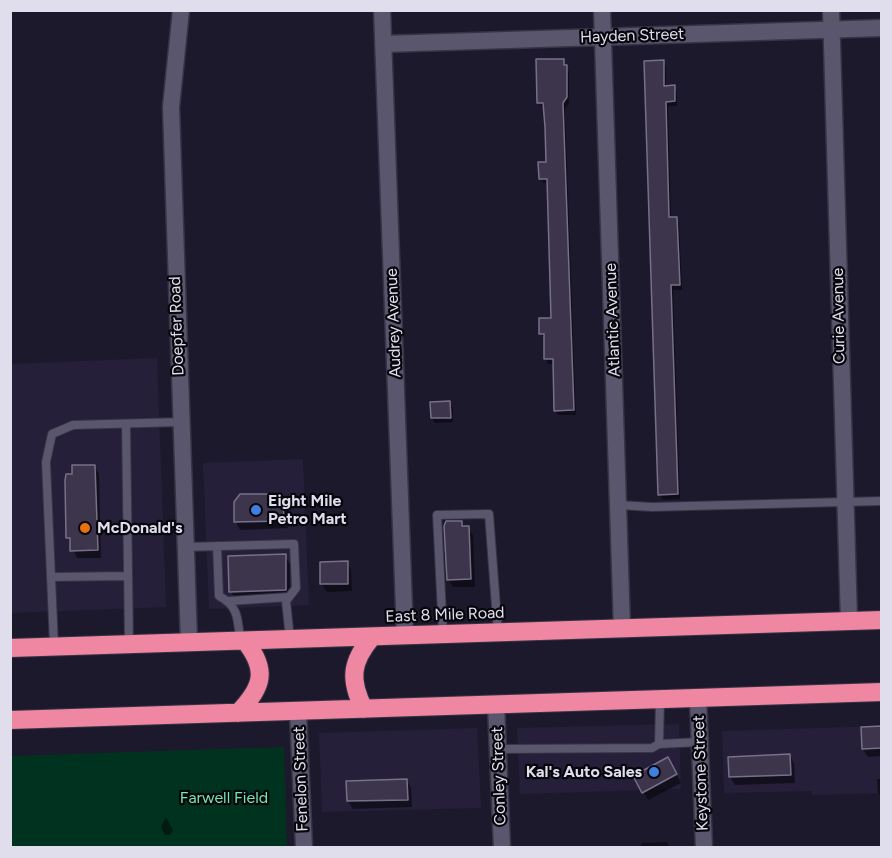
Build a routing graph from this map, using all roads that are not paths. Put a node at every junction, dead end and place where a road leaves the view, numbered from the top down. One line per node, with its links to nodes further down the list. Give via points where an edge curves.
1 (181, 10): 9 (street, Doepfer Road, via 171,107)
2 (382, 10): 8 (street, Audrey Avenue)
3 (602, 10): 7 (street, Atlantic Avenue)
4 (831, 10): 6 (street, Curie Avenue)
5 (882, 28): 6 (street, Hayden Street)
6 (832, 29): 7 (street, Hayden Street); 12 (street, Curie Avenue)
7 (603, 37): 8 (street, Hayden Street); 13 (street, Atlantic Avenue)
8 (383, 44): 25 (street, Audrey Avenue)
9 (181, 422): 10 (lane); 15 (street, Doepfer Road)
10 (126, 424): 16 (lane, via 73,425 52,434 46,462); 17 (lane)
11 (882, 501): 12 (lane)
12 (845, 502): 13 (lane); 21 (street, Curie Avenue)
13 (619, 505): 22 (street, Atlantic Avenue)
14 (217, 546): 15 (lane); 18 (lane, via 294,544 296,588); 19 (lane, via 219,596)
15 (186, 547): 29 (street, Doepfer Road)
16 (51, 576): 17 (lane); 31 (lane)
17 (128, 576): 30 (lane)
18 (289, 597): 19 (lane); 27 (lane, via 286,601)
19 (229, 601): 28 (lane, via 236,610)
20 (882, 620): 21 (highway, East 8 Mile Road)
21 (849, 621): 22 (highway, East 8 Mile Road)
22 (622, 629): 23 (highway, East 8 Mile Road)
23 (498, 633): 24 (highway, East 8 Mile Road); 24 (lane, via 489,514 437,515)
24 (443, 634): 25 (highway, East 8 Mile Road)
25 (405, 636): 26 (highway, East 8 Mile Road)
26 (372, 637): 27 (highway, East 8 Mile Road); 37 (highway, via 355,661 352,674)
27 (290, 639): 28 (highway, East 8 Mile Road)
28 (242, 641): 29 (highway, East 8 Mile Road); 39 (highway, via 255,654 261,671 256,691)
29 (189, 642): 30 (highway, East 8 Mile Road)
30 (129, 644): 31 (highway, East 8 Mile Road)
31 (54, 647): 32 (highway, East 8 Mile Road)
32 (10, 648)
33 (882, 692): 34 (highway)
34 (698, 698): 35 (highway); 41 (street, Keystone Street)
35 (660, 699): 36 (highway); 42 (lane)
36 (496, 705): 37 (highway); 43 (street, Conley Street)
37 (364, 709): 38 (highway)
38 (298, 711): 39 (highway); 44 (street, Fenelon Street)
39 (238, 713): 40 (highway)
40 (10, 720)
41 (700, 742): 42 (lane); 46 (street, Keystone Street)
42 (659, 744): 43 (lane, via 652,748)
43 (498, 749): 45 (street, Conley Street)
44 (304, 848)
45 (501, 848)
46 (704, 848)

